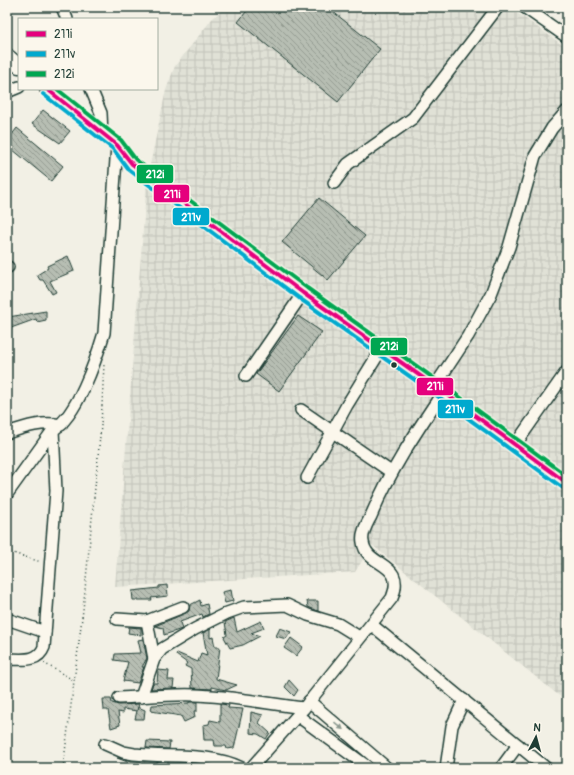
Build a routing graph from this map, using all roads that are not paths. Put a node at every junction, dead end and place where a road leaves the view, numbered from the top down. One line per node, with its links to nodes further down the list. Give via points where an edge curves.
1 (62, 7): 4 (street)
2 (498, 7): 15 (street, via 413,118 348,164)
3 (524, 7): 5 (street)
4 (67, 18)
5 (567, 37)
6 (7, 56): 7 (main road)
7 (18, 65)
8 (18, 87): 11 (street)
9 (48, 90): 13 (main road)
10 (91, 90): 13 (street, via 101,113)
11 (7, 92)
12 (567, 111): 20 (street, via 552,128 535,156 503,264 483,310)
13 (102, 134): 14 (main road)
14 (117, 145): 16 (main road, via 131,163); 22 (street, via 104,334 98,355 72,410)
15 (334, 183)
16 (303, 293): 17 (main road); 19 (street)
17 (382, 348): 20 (main road); 23 (street)
18 (567, 371): 25 (street)
19 (246, 376)
20 (439, 389): 25 (main road); 26 (street)
21 (301, 410): 23 (street)
22 (57, 428): 24 (street, via 45,423); 29 (street); 35 (street, via 56,491)
23 (333, 431): 26 (street); 27 (street)
24 (7, 433)
25 (515, 444): 28 (main road)
26 (392, 472): 34 (street, via 362,535 366,551 394,575 396,581 392,598)
27 (307, 478)
28 (567, 483)
29 (7, 494)
30 (183, 607): 33 (street)
31 (7, 619): 35 (street)
32 (117, 619): 33 (street)
33 (147, 621): 38 (street)
34 (372, 625): 36 (street); 41 (street)
35 (45, 632): 37 (street, via 42,653 36,658)
36 (359, 637): 38 (street, via 338,624 308,615 287,604 244,608 227,613 169,644 160,650); 42 (street)
37 (7, 659)
38 (154, 660): 39 (street)
39 (141, 697): 40 (street); 42 (street, via 195,695 255,700)
40 (119, 698)
41 (464, 700): 45 (street); 51 (street, via 452,726)
42 (304, 708): 43 (street, one-way to 43); 46 (street); 48 (street)
43 (358, 742): 46 (street); 50 (street)
44 (104, 744): 47 (street, via 134,754 210,758)
45 (518, 746): 52 (street); 53 (street)
46 (350, 754): 49 (street)
47 (242, 768)
48 (252, 768)
49 (369, 768)
50 (387, 768)
51 (446, 768)
52 (501, 768)
53 (546, 768)

